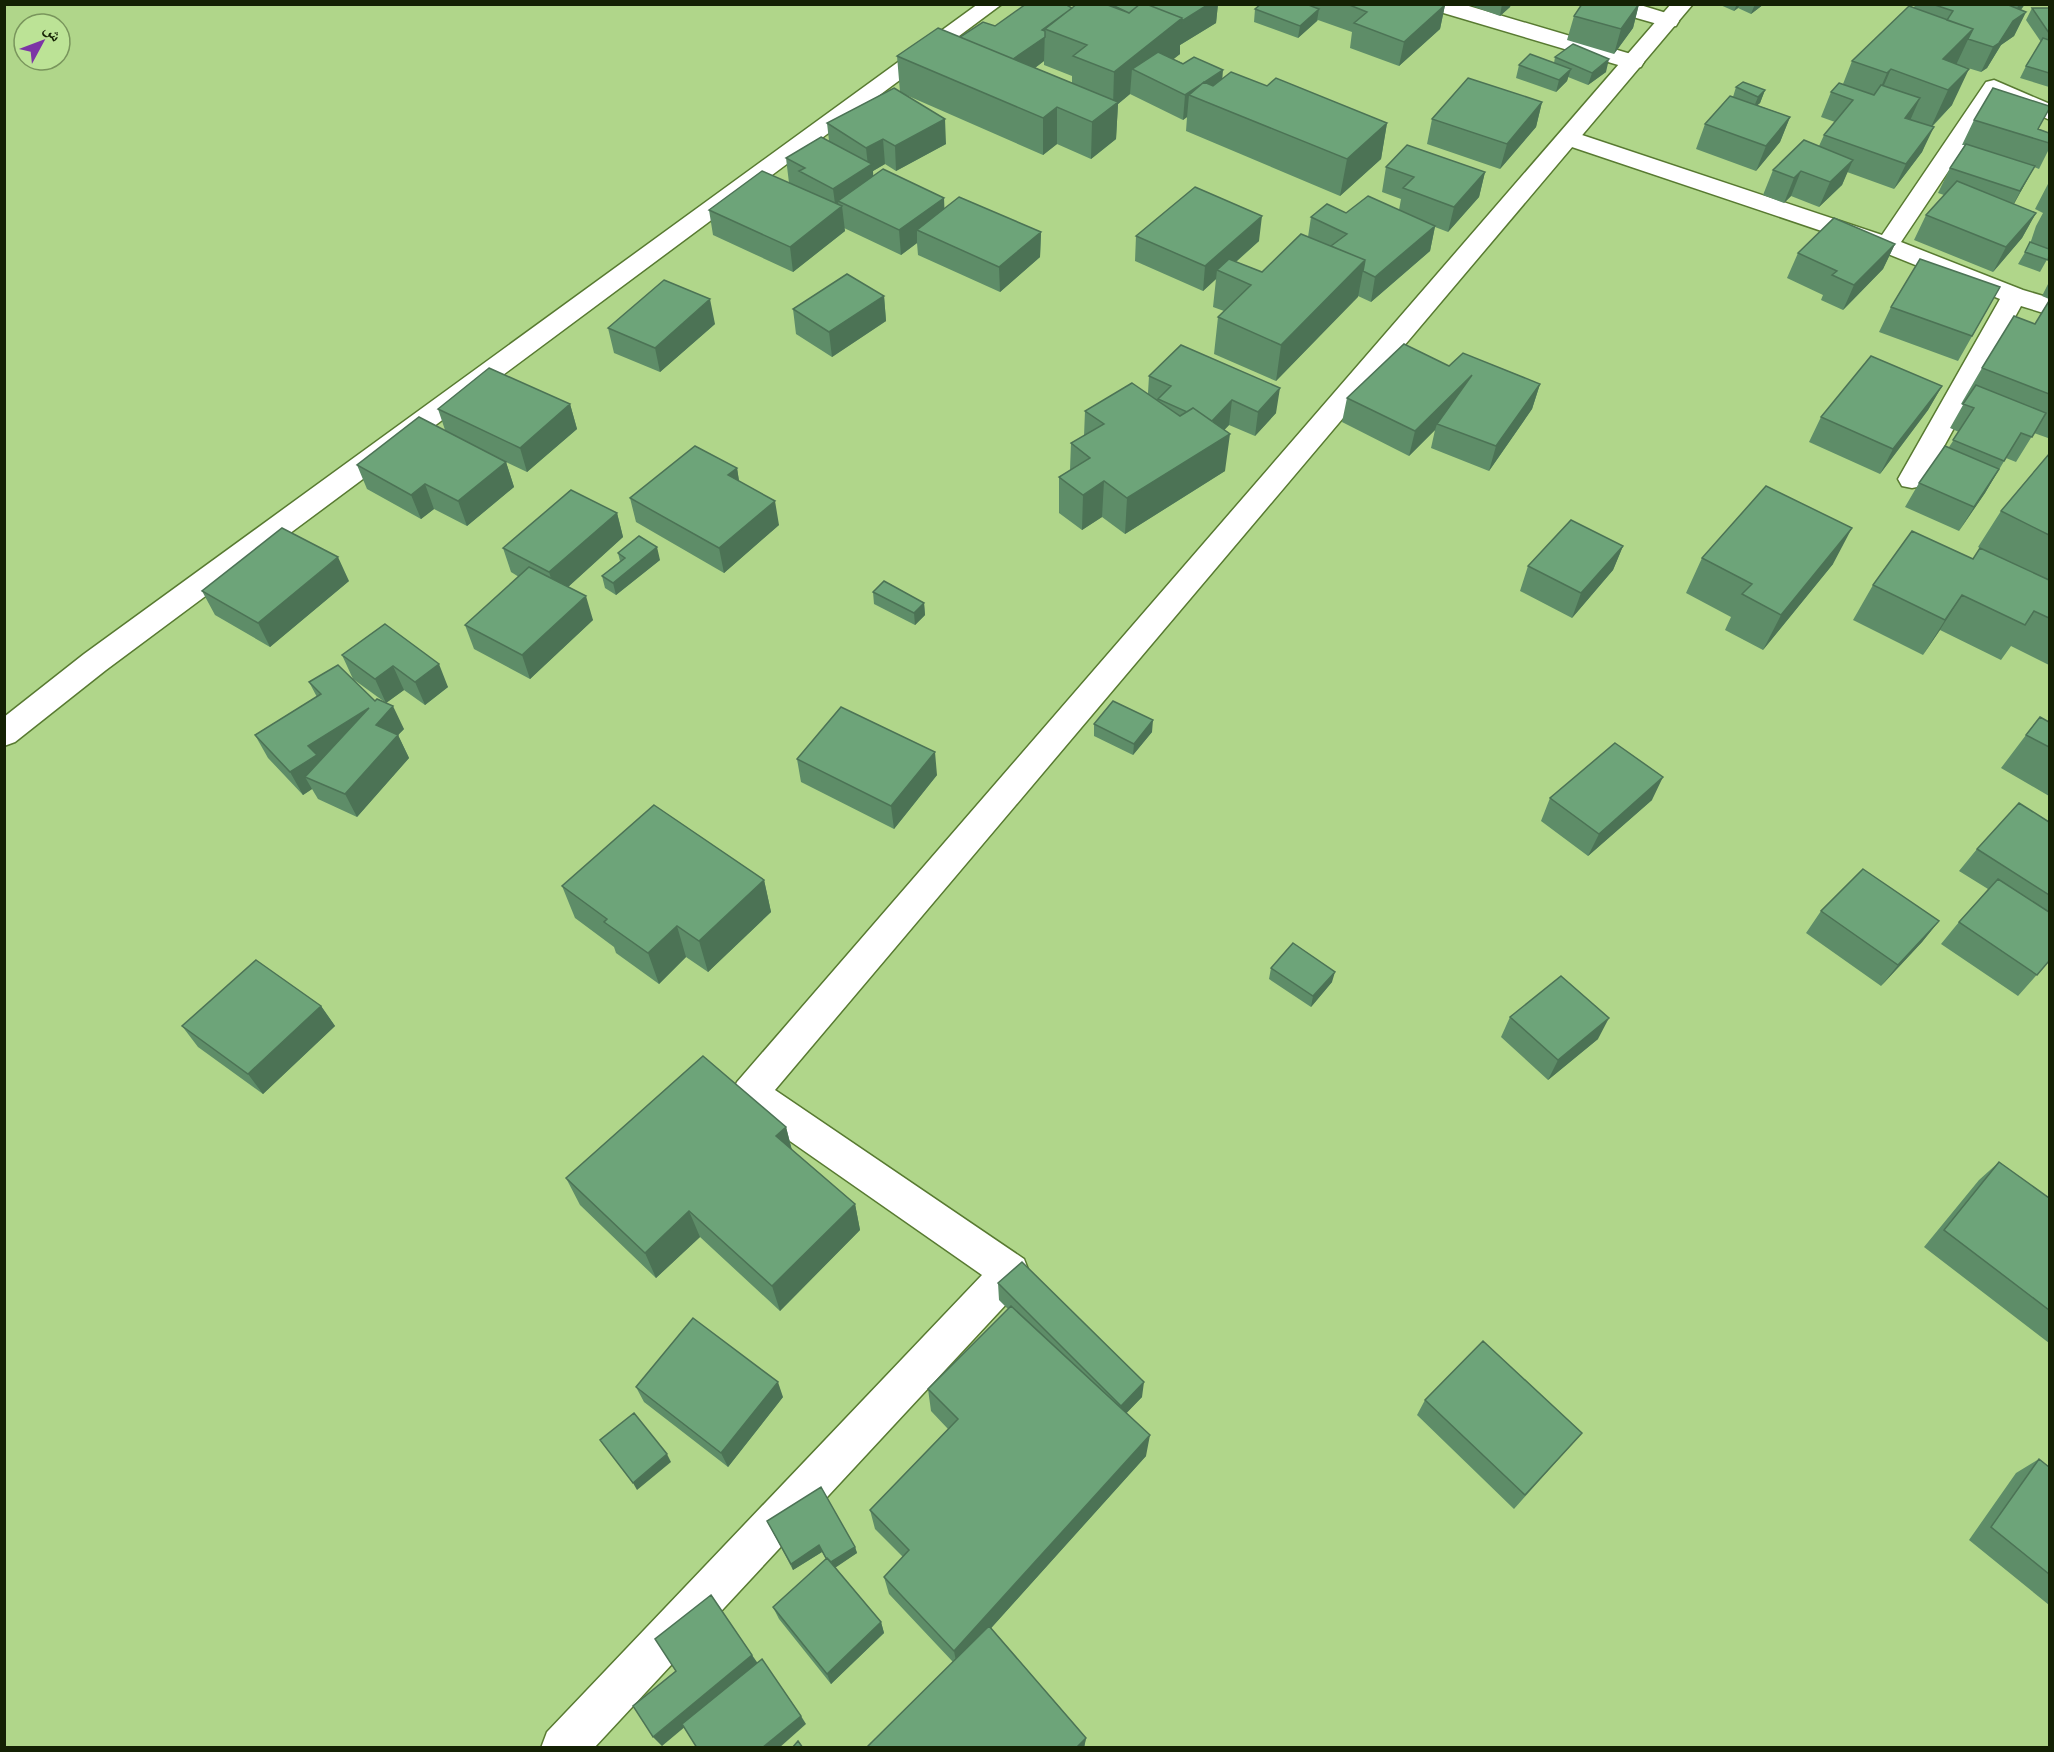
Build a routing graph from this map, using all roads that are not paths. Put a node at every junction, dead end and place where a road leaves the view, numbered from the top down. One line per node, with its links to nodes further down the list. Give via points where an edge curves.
1 (993, 4): 12 (street, via 95,662)
2 (1438, 4): 5 (street)
3 (1613, 4): 4 (street)
4 (1676, 13): 5 (street)
5 (1633, 62): 7 (street)
6 (2049, 113): 8 (street, via 1994,87)
7 (1568, 138): 8 (street); 13 (street, via 750,1093 1010,1272)
8 (1887, 245): 9 (street)
9 (2014, 296): 10 (street); 11 (street)
10 (2049, 307)
11 (1911, 479)
12 (4, 734)
13 (563, 1748)

